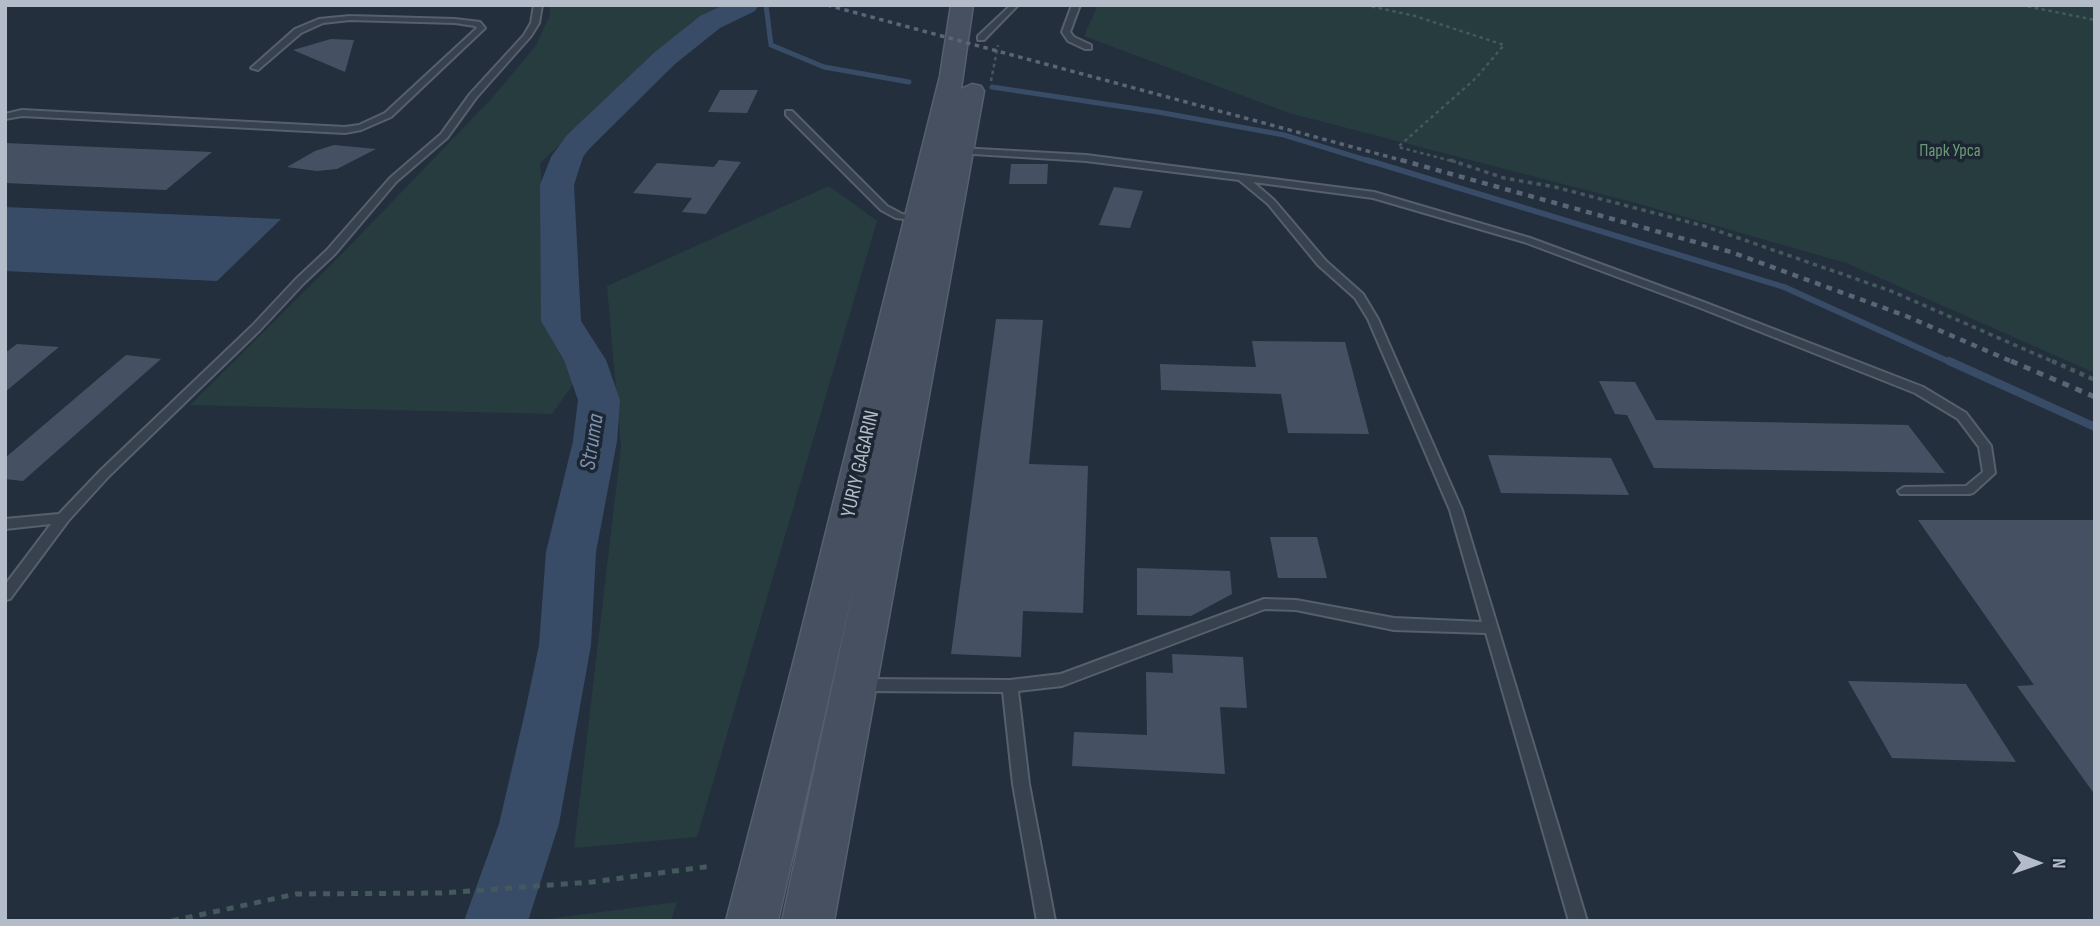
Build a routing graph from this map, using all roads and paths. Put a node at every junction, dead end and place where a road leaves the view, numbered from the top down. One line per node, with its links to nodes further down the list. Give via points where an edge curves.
1 (538, 5): 18 (lane, via 527,36 444,136 393,180 331,252)
2 (962, 5): 15 (street, YURIY GAGARIN, via 953,76)
3 (1015, 5): 8 (lane)
4 (1076, 5): 9 (lane, via 1066,32)
5 (1365, 5): 16 (path, via 1504,45 1476,78 1398,147 1504,178 1704,226 1891,291)
6 (2021, 5): 7 (path)
7 (2095, 20)
8 (983, 21): 13 (street, YURIY GAGARIN)
9 (1088, 47)
10 (255, 68): 12 (lane, via 298,31 323,21 455,21 481,28 388,115 345,130 22,113)
11 (789, 113): 15 (lane, via 884,208)
12 (5, 117)
13 (960, 151): 14 (lane, via 1086,158); 22 (street, YURIY GAGARIN)
14 (1242, 177): 17 (lane, via 1374,195 1527,240 1919,390 1962,416 1985,446 1989,474 1969,490); 21 (lane, via 1359,296 1373,319 1456,510)
15 (917, 219): 22 (street, YURIY GAGARIN)
16 (2095, 380)
17 (1904, 491)
18 (63, 517): 19 (lane); 20 (lane)
19 (5, 524)
20 (5, 595)
21 (1491, 628): 23 (lane, via 1394,624 1296,605 1264,604 1062,680); 29 (lane)
22 (833, 684): 23 (lane); 26 (street, YURIY GAGARIN); 27 (street, YURIY GAGARIN)
23 (1010, 686): 28 (lane, via 1021,784)
24 (712, 866): 25 (path, via 592,882 442,893 296,894)
25 (172, 921)
26 (752, 921)
27 (808, 921)
28 (1046, 921)
29 (1578, 921)

